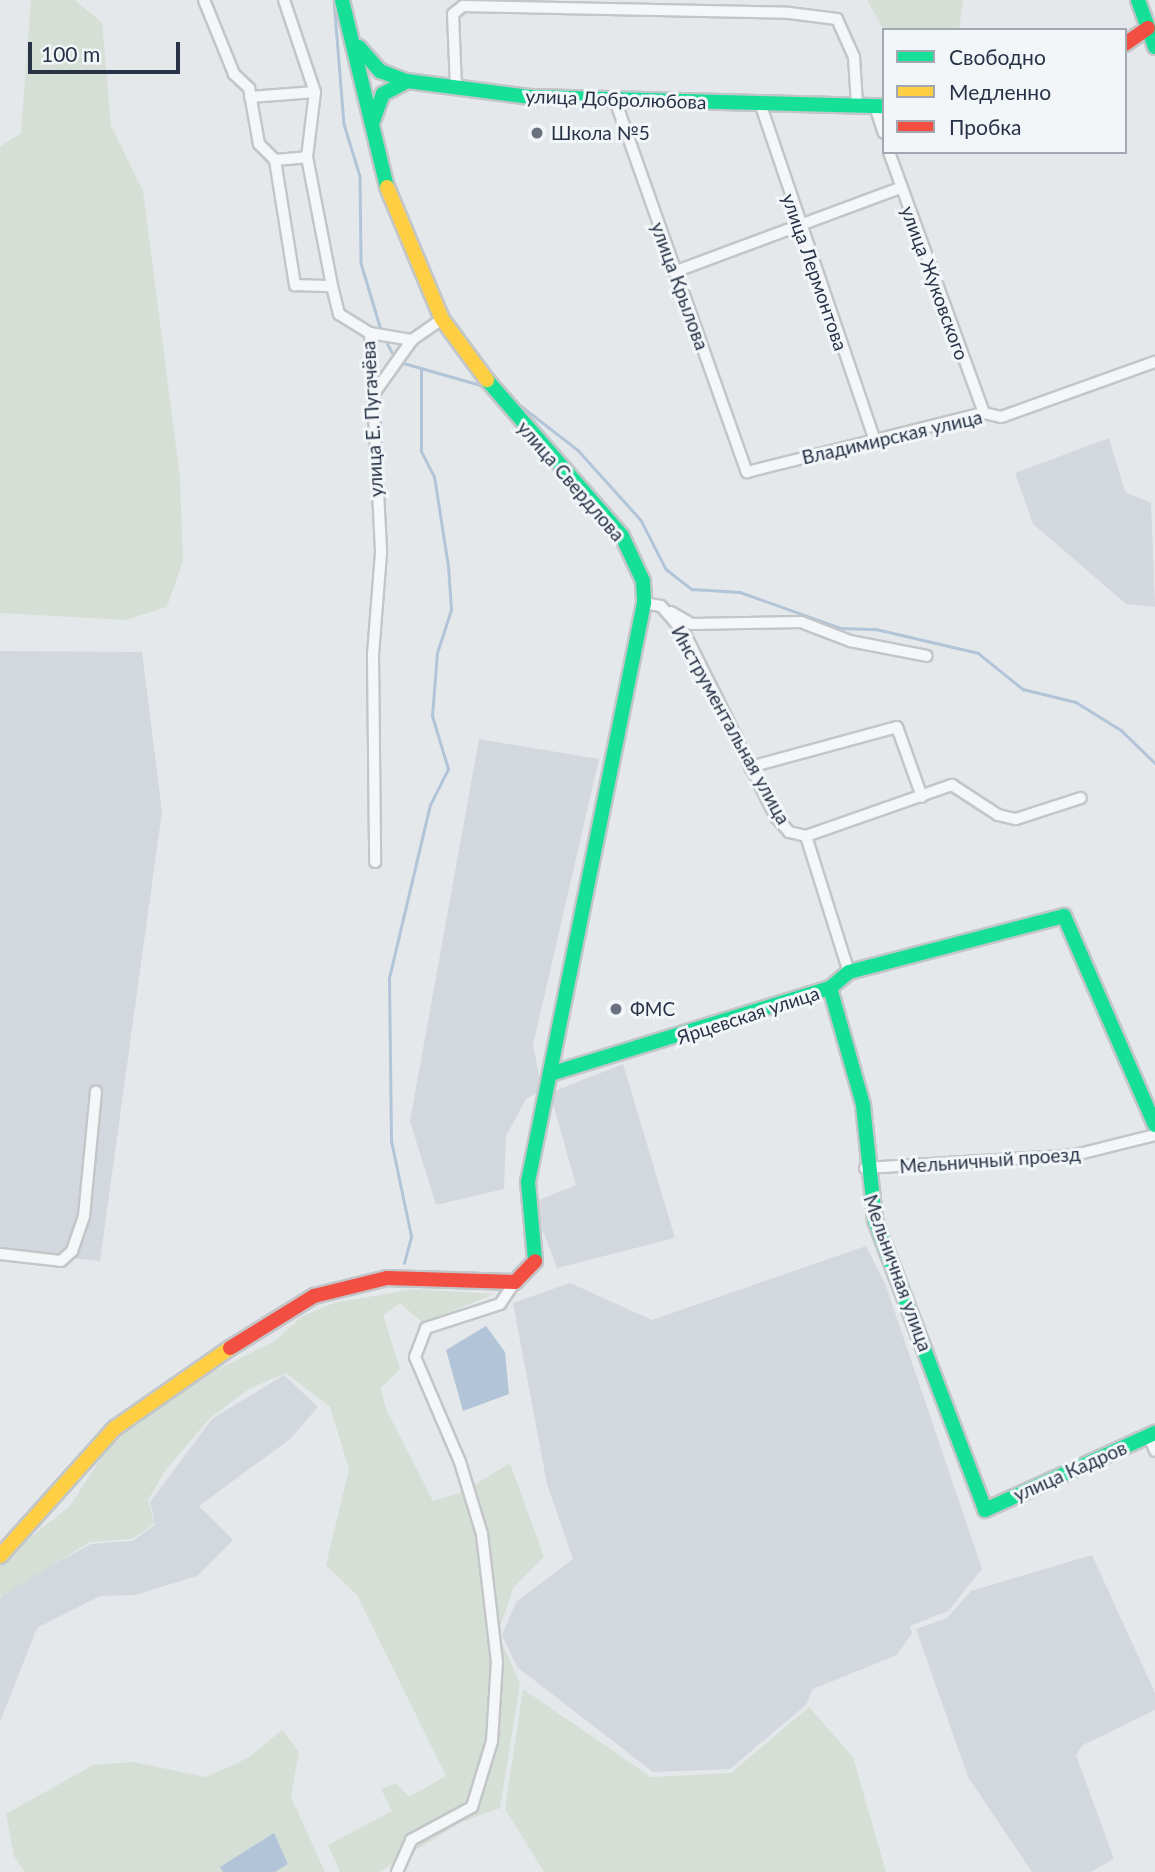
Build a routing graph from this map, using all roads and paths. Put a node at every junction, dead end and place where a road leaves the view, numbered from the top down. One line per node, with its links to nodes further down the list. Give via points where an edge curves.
1 (204, 0): 12 (street)
2 (284, 0): 11 (street, улица Е. Пугачёва)
3 (342, 0): 6 (street, улица Свердлова)
4 (1138, 0): 5 (street)
5 (1148, 28): 7 (street); 8 (street)
6 (356, 42): 9 (street, улица Добролюбова, via 380,71); 17 (street, улица Свердлова)
7 (1127, 43)
8 (1155, 47)
9 (407, 81): 10 (street, улица Добролюбова); 17 (street, via 383,94)
10 (456, 88): 13 (street, улица Добролюбова); 15 (street, via 453,14 463,6 789,13 837,19 854,57)
11 (315, 92): 12 (street); 19 (street, улица Е. Пугачёва)
12 (250, 97): 20 (street, via 259,144)
13 (615, 100): 14 (street, улица Добролюбова); 23 (street, улица Крылова)
14 (760, 103): 15 (street, улица Добролюбова); 22 (street, улица Лермонтова)
15 (857, 105): 16 (street, улица Добролюбова)
16 (880, 106)
17 (372, 122): 25 (street, улица Свердлова, via 388,190)
18 (890, 154): 21 (street, улица Жуковского)
19 (307, 157): 20 (street); 24 (street, улица Е. Пугачёва)
20 (275, 160): 24 (street, via 295,285)
21 (900, 188): 22 (street); 30 (street, улица Жуковского)
22 (797, 227): 23 (street); 31 (street, улица Лермонтова)
23 (674, 272): 32 (street, улица Крылова)
24 (331, 286): 26 (street, улица Е. Пугачёва, via 340,314)
25 (442, 319): 27 (street); 33 (street, улица Свердлова, via 512,413 622,536 639,569)
26 (370, 333): 27 (street); 29 (street, улица Е. Пугачёва)
27 (412, 340): 29 (street)
28 (1155, 362): 30 (street, Владимирская улица, via 1001,417)
29 (375, 393): 40 (street, улица Е. Пугачёва, via 381,553 373,655)
30 (984, 413): 31 (street, Владимирская улица)
31 (875, 440): 32 (street, Владимирская улица)
32 (747, 472)
33 (644, 603): 34 (street, Инструментальная улица); 43 (street, улица Свердлова)
34 (661, 606): 35 (street, via 692,624 801,622 850,641); 36 (street, Инструментальная улица, via 684,632)
35 (927, 656)
36 (750, 766): 37 (street, via 897,727); 39 (street, Инструментальная улица, via 776,817 789,832)
37 (922, 797): 38 (street, via 952,785 998,815 1016,819); 39 (street)
38 (1082, 798)
39 (806, 836): 41 (street, Инструментальная улица)
40 (375, 862)
41 (849, 972): 42 (street, Ярцевская улица); 45 (street, Ярцевская улица, via 1065,916)
42 (830, 988): 43 (street, Ярцевская улица, via 576,1071); 47 (street, Мельничная улица, via 863,1105)
43 (550, 1074): 49 (street, улица Свердлова, via 528,1182 535,1265)
44 (96, 1092): 48 (street, via 84,1216 72,1251 61,1261)
45 (1155, 1125)
46 (1155, 1135): 47 (street, Мельничный проезд, via 1075,1155)
47 (865, 1168): 52 (street, Мельничная улица, via 875,1220)
48 (0, 1254)
49 (515, 1282): 53 (street, via 387,1278 314,1296 157,1393 115,1428); 54 (street, via 500,1304 426,1328 415,1357 460,1462 482,1534 497,1661 492,1741 472,1807 411,1840)
50 (1152, 1434): 51 (street); 52 (street, улица Кадров)
51 (1155, 1451)
52 (985, 1510)
53 (0, 1556)
54 (397, 1872)

